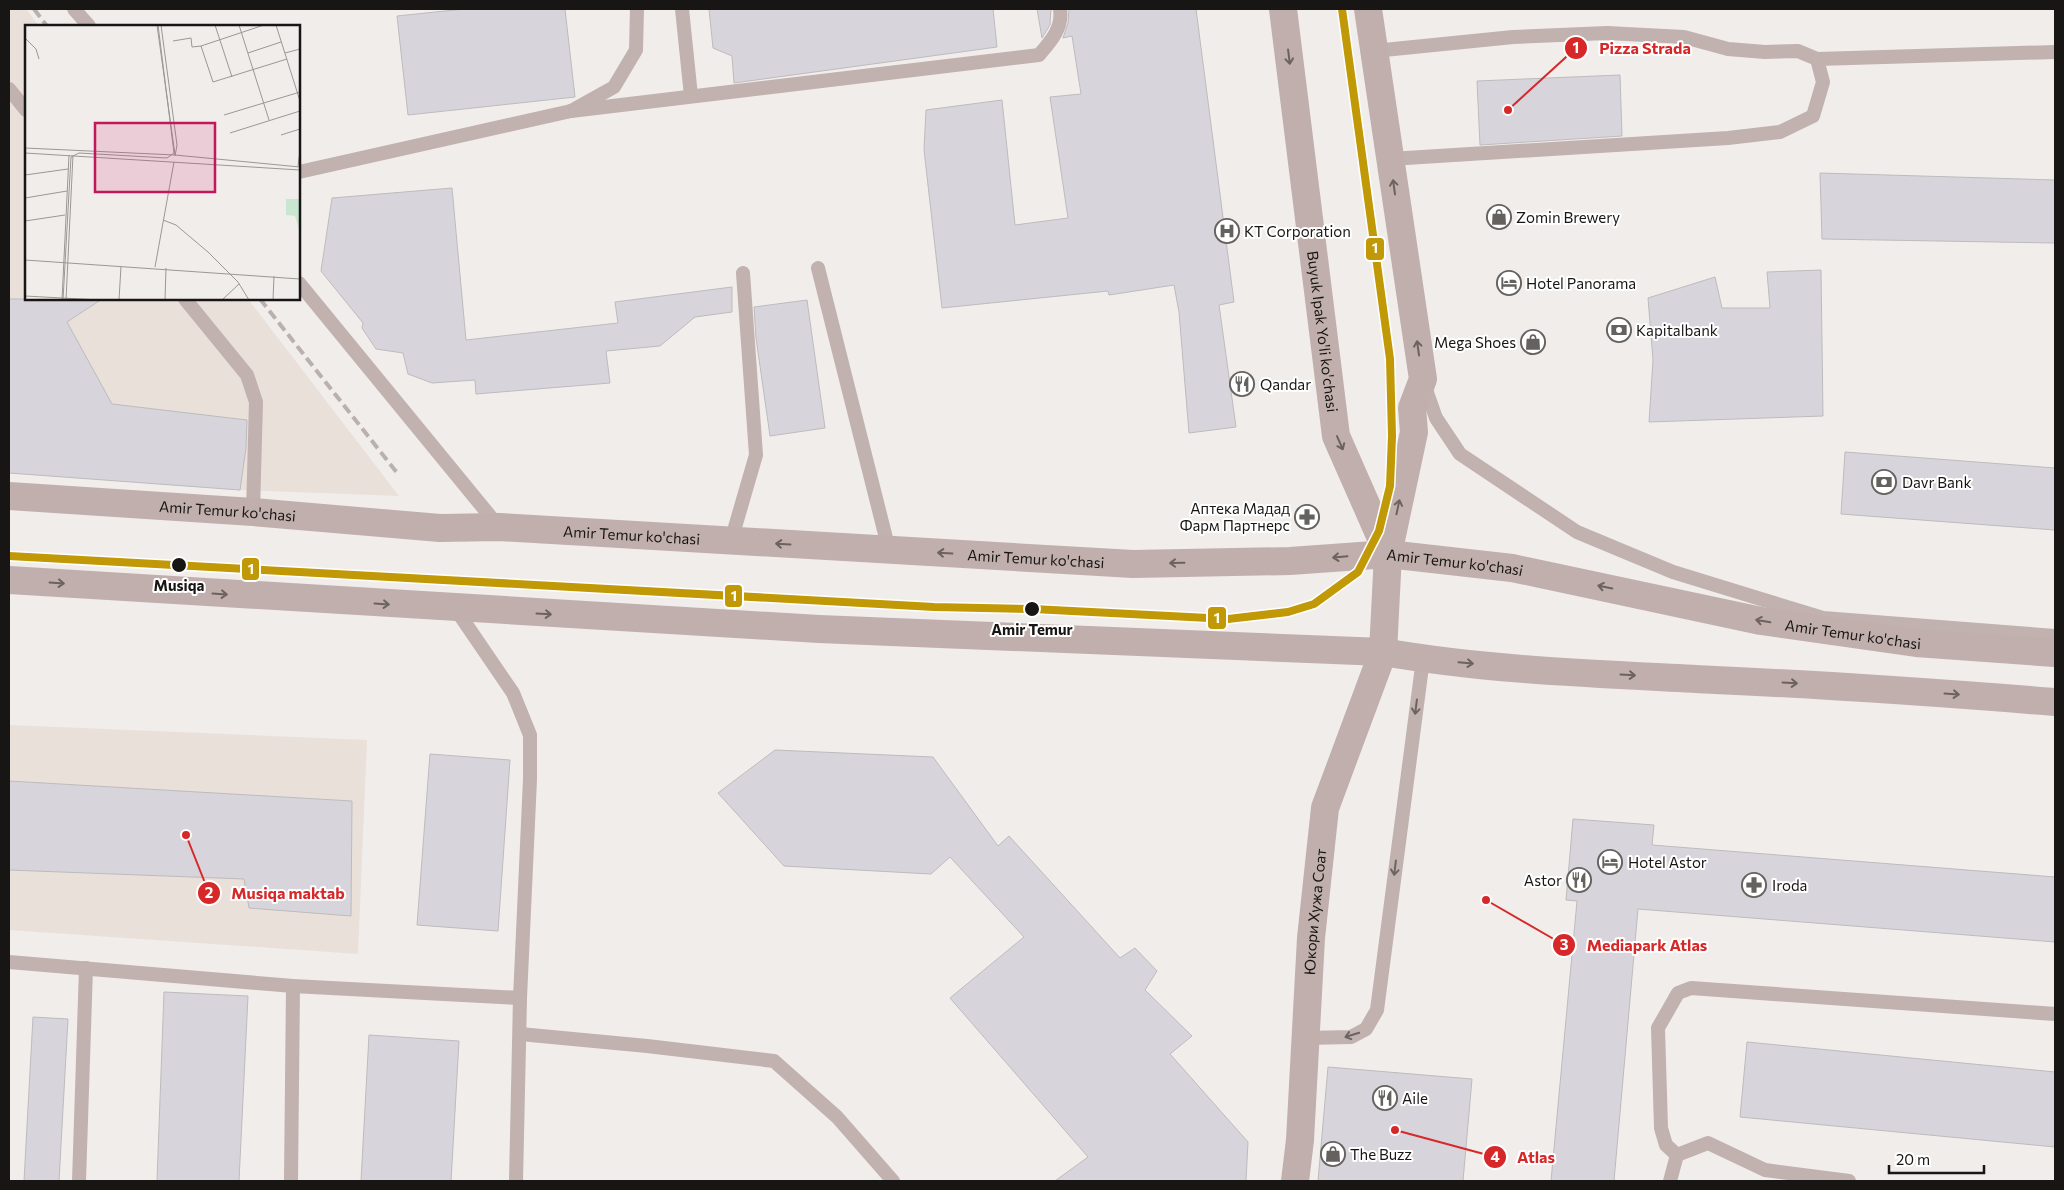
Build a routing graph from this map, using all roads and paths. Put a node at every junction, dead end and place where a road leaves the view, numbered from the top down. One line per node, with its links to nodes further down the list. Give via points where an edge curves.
1 (74, 9): 7 (lane)
2 (637, 9): 14 (lane, via 636,50 614,87)
3 (682, 9): 12 (lane)
4 (1060, 9): 12 (lane, via 1056,34 1039,55)
5 (1283, 9): 27 (main road, Buyuk Ipak Yo'li ko'chasi, one-way to 27, via 1336,436)
6 (1368, 9): 8 (main road, Buyuk Ipak Yo'li ko'chasi)
7 (88, 25)
8 (1374, 51): 10 (lane, via 1513,37 1607,33 1684,37 1728,49 1798,51); 15 (main road, Buyuk Ipak Yo'li ko'chasi)
9 (2055, 52): 10 (lane)
10 (1817, 59): 15 (lane, via 1824,82 1813,116 1780,132)
11 (9, 89): 13 (lane)
12 (691, 96): 14 (lane)
13 (25, 109)
14 (571, 111): 16 (lane)
15 (1390, 159): 21 (main road, Buyuk Ipak Yo'li ko'chasi, one-way to 15)
16 (300, 172)
17 (818, 268): 26 (lane)
18 (743, 273): 25 (lane, via 756,455)
19 (300, 284): 24 (lane)
20 (185, 300): 23 (lane, via 246,375 256,402)
21 (1422, 379): 27 (main road, Buyuk Ipak Yo'li ko'chasi, one-way to 21, via 1414,432 1412,408); 30 (lane, via 1436,418 1460,454 1577,532 1673,572 1824,618)
22 (9, 496): 23 (main road, Amir Temur ko'chasi)
23 (253, 512): 24 (main road, Amir Temur ko'chasi, via 440,528)
24 (499, 527): 25 (main road, Amir Temur ko'chasi)
25 (731, 541): 26 (main road, Amir Temur ko'chasi, one-way to 25)
26 (889, 550): 27 (main road, Amir Temur ko'chasi, one-way to 26, via 1290,561 1133,564)
27 (1388, 554): 31 (main road, Buyuk Ipak Yo'li ko'chasi); 32 (main road, Amir Temur ko'chasi, one-way to 27, via 1916,643 1761,621 1512,568)
28 (9, 580): 29 (main road, one-way to 29)
29 (455, 608): 31 (main road, one-way to 31, via 820,630); 38 (lane, via 513,693 530,735)
30 (2055, 636)
31 (1383, 652): 33 (main road); 41 (main road, Юкори Хужа Соат, via 1325,808 1311,938)
32 (2055, 653)
33 (1422, 659): 34 (main road, one-way to 34, via 1558,672 1836,686); 41 (lane, one-way to 41, via 1377,1010 1366,1029 1350,1037)
34 (2055, 702)
35 (9, 962): 36 (lane)
36 (86, 968): 37 (lane); 43 (lane)
37 (293, 986): 38 (lane); 44 (lane)
38 (520, 998): 40 (lane)
39 (2055, 1014): 42 (lane, via 1691,988 1678,994 1658,1028 1661,1128 1666,1145)
40 (520, 1034): 45 (lane); 46 (lane, via 774,1061 837,1116)
41 (1306, 1038): 47 (main road, Юкори Хужа Соат)
42 (1678, 1156): 48 (lane); 49 (lane, via 1708,1143 1765,1170)
43 (79, 1181)
44 (291, 1181)
45 (516, 1181)
46 (892, 1181)
47 (1295, 1181)
48 (1670, 1181)
49 (1849, 1181)

